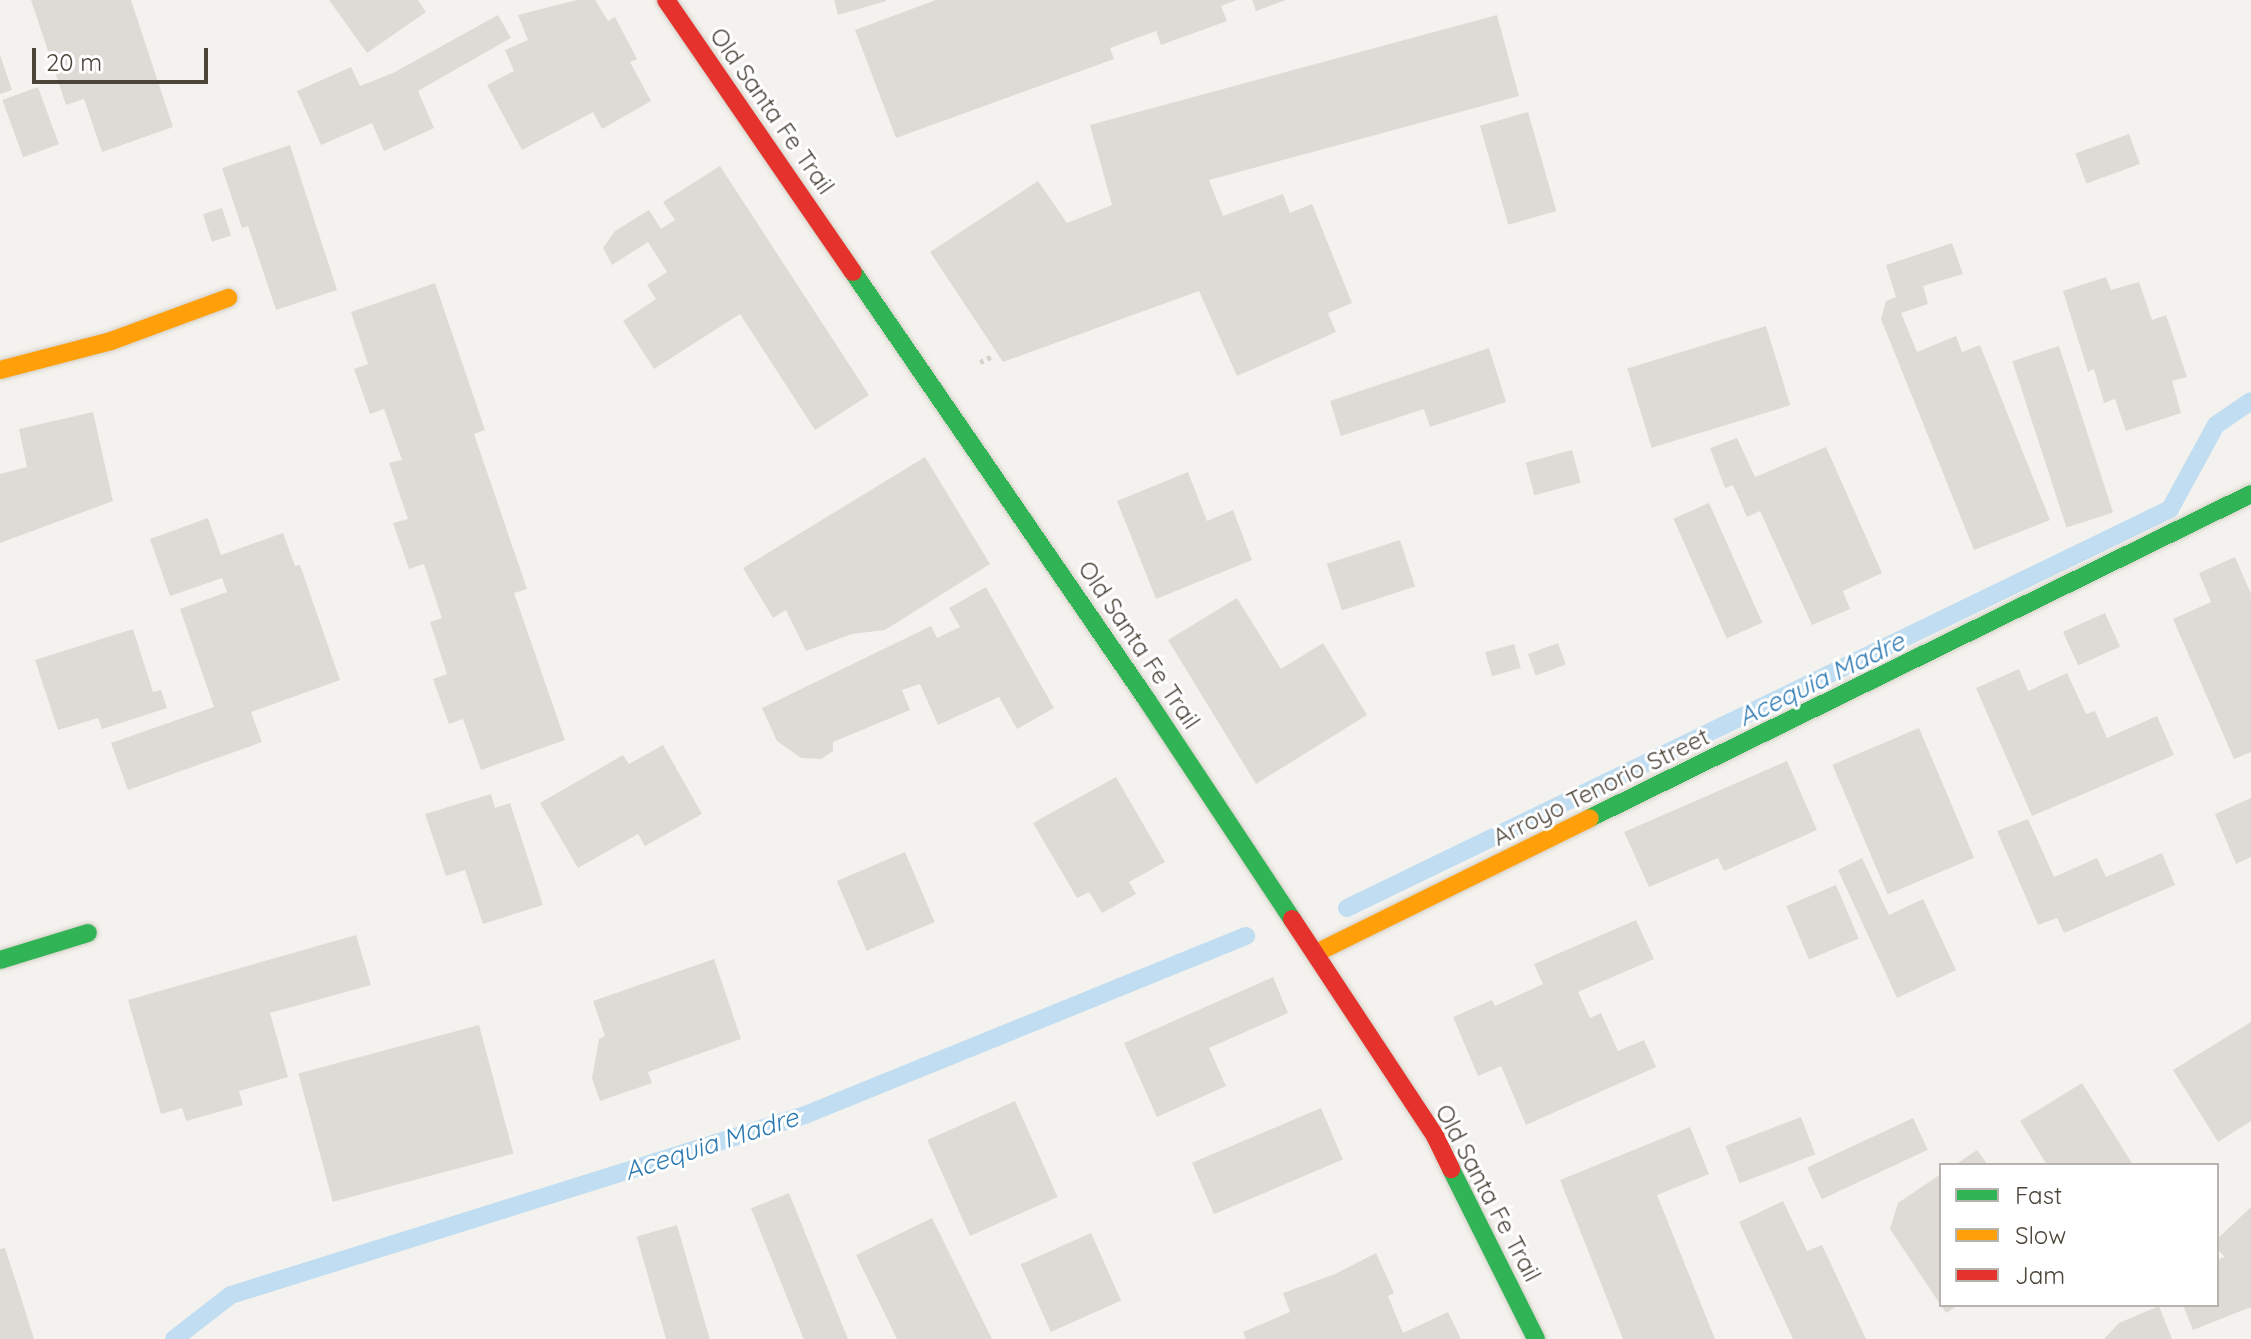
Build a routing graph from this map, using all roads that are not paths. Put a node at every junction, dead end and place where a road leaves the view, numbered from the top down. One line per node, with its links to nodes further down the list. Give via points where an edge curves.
1 (666, 0): 6 (main road, Old Santa Fe Trail)
2 (228, 298): 3 (main road, via 111,341)
3 (0, 370)
4 (2251, 494): 6 (main road, Arroyo Tenorio Street)
5 (88, 933): 7 (main road)
6 (1316, 953): 8 (main road, Old Santa Fe Trail, via 1435,1136)
7 (0, 960)
8 (1536, 1339)

